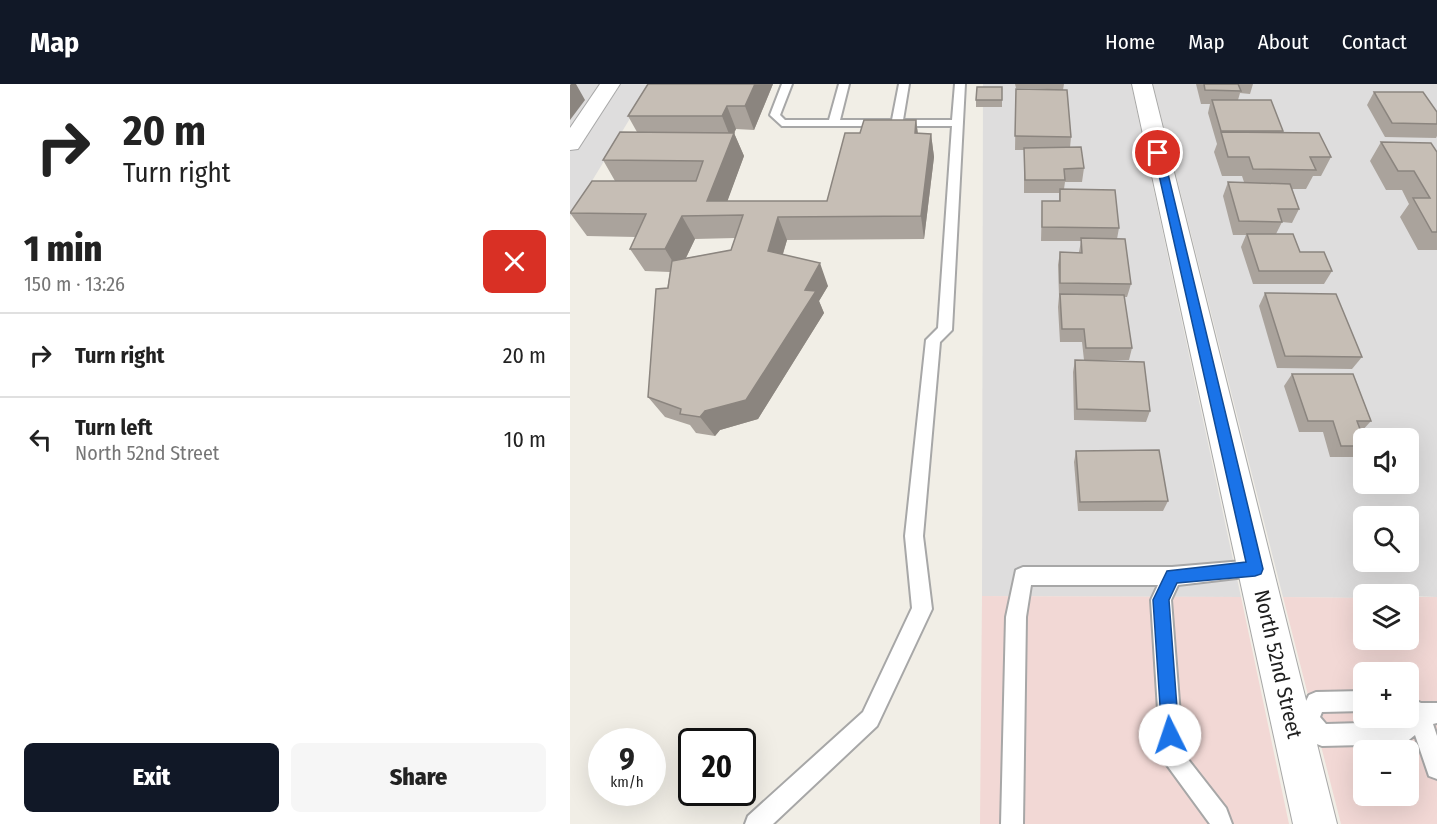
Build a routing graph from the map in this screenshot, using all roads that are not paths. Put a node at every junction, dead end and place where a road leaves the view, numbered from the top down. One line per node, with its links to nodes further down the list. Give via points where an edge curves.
1 (610, 84): 10 (street)
2 (787, 84): 7 (lane, via 775,114 782,123)
3 (844, 84): 7 (lane)
4 (904, 84): 8 (lane)
5 (960, 84): 9 (lane)
6 (1142, 84): 11 (street, North 52nd Street)
7 (834, 123): 8 (lane)
8 (897, 123): 9 (lane)
9 (957, 123): 18 (lane, via 945,330 933,340 914,536 922,609 870,719)
10 (570, 144)
11 (1255, 569): 12 (lane); 15 (street, North 52nd Street)
12 (1172, 576): 17 (lane, via 1161,600 1172,757); 19 (lane, via 1023,576 1016,617)
13 (1353, 701): 15 (lane, via 1316,702)
14 (1422, 711): 15 (lane, via 1404,733 1322,735); 16 (lane)
15 (1300, 720): 20 (street, North 52nd Street)
16 (1437, 768)
17 (1219, 820)
18 (756, 824)
19 (1012, 824)
20 (1315, 824)

